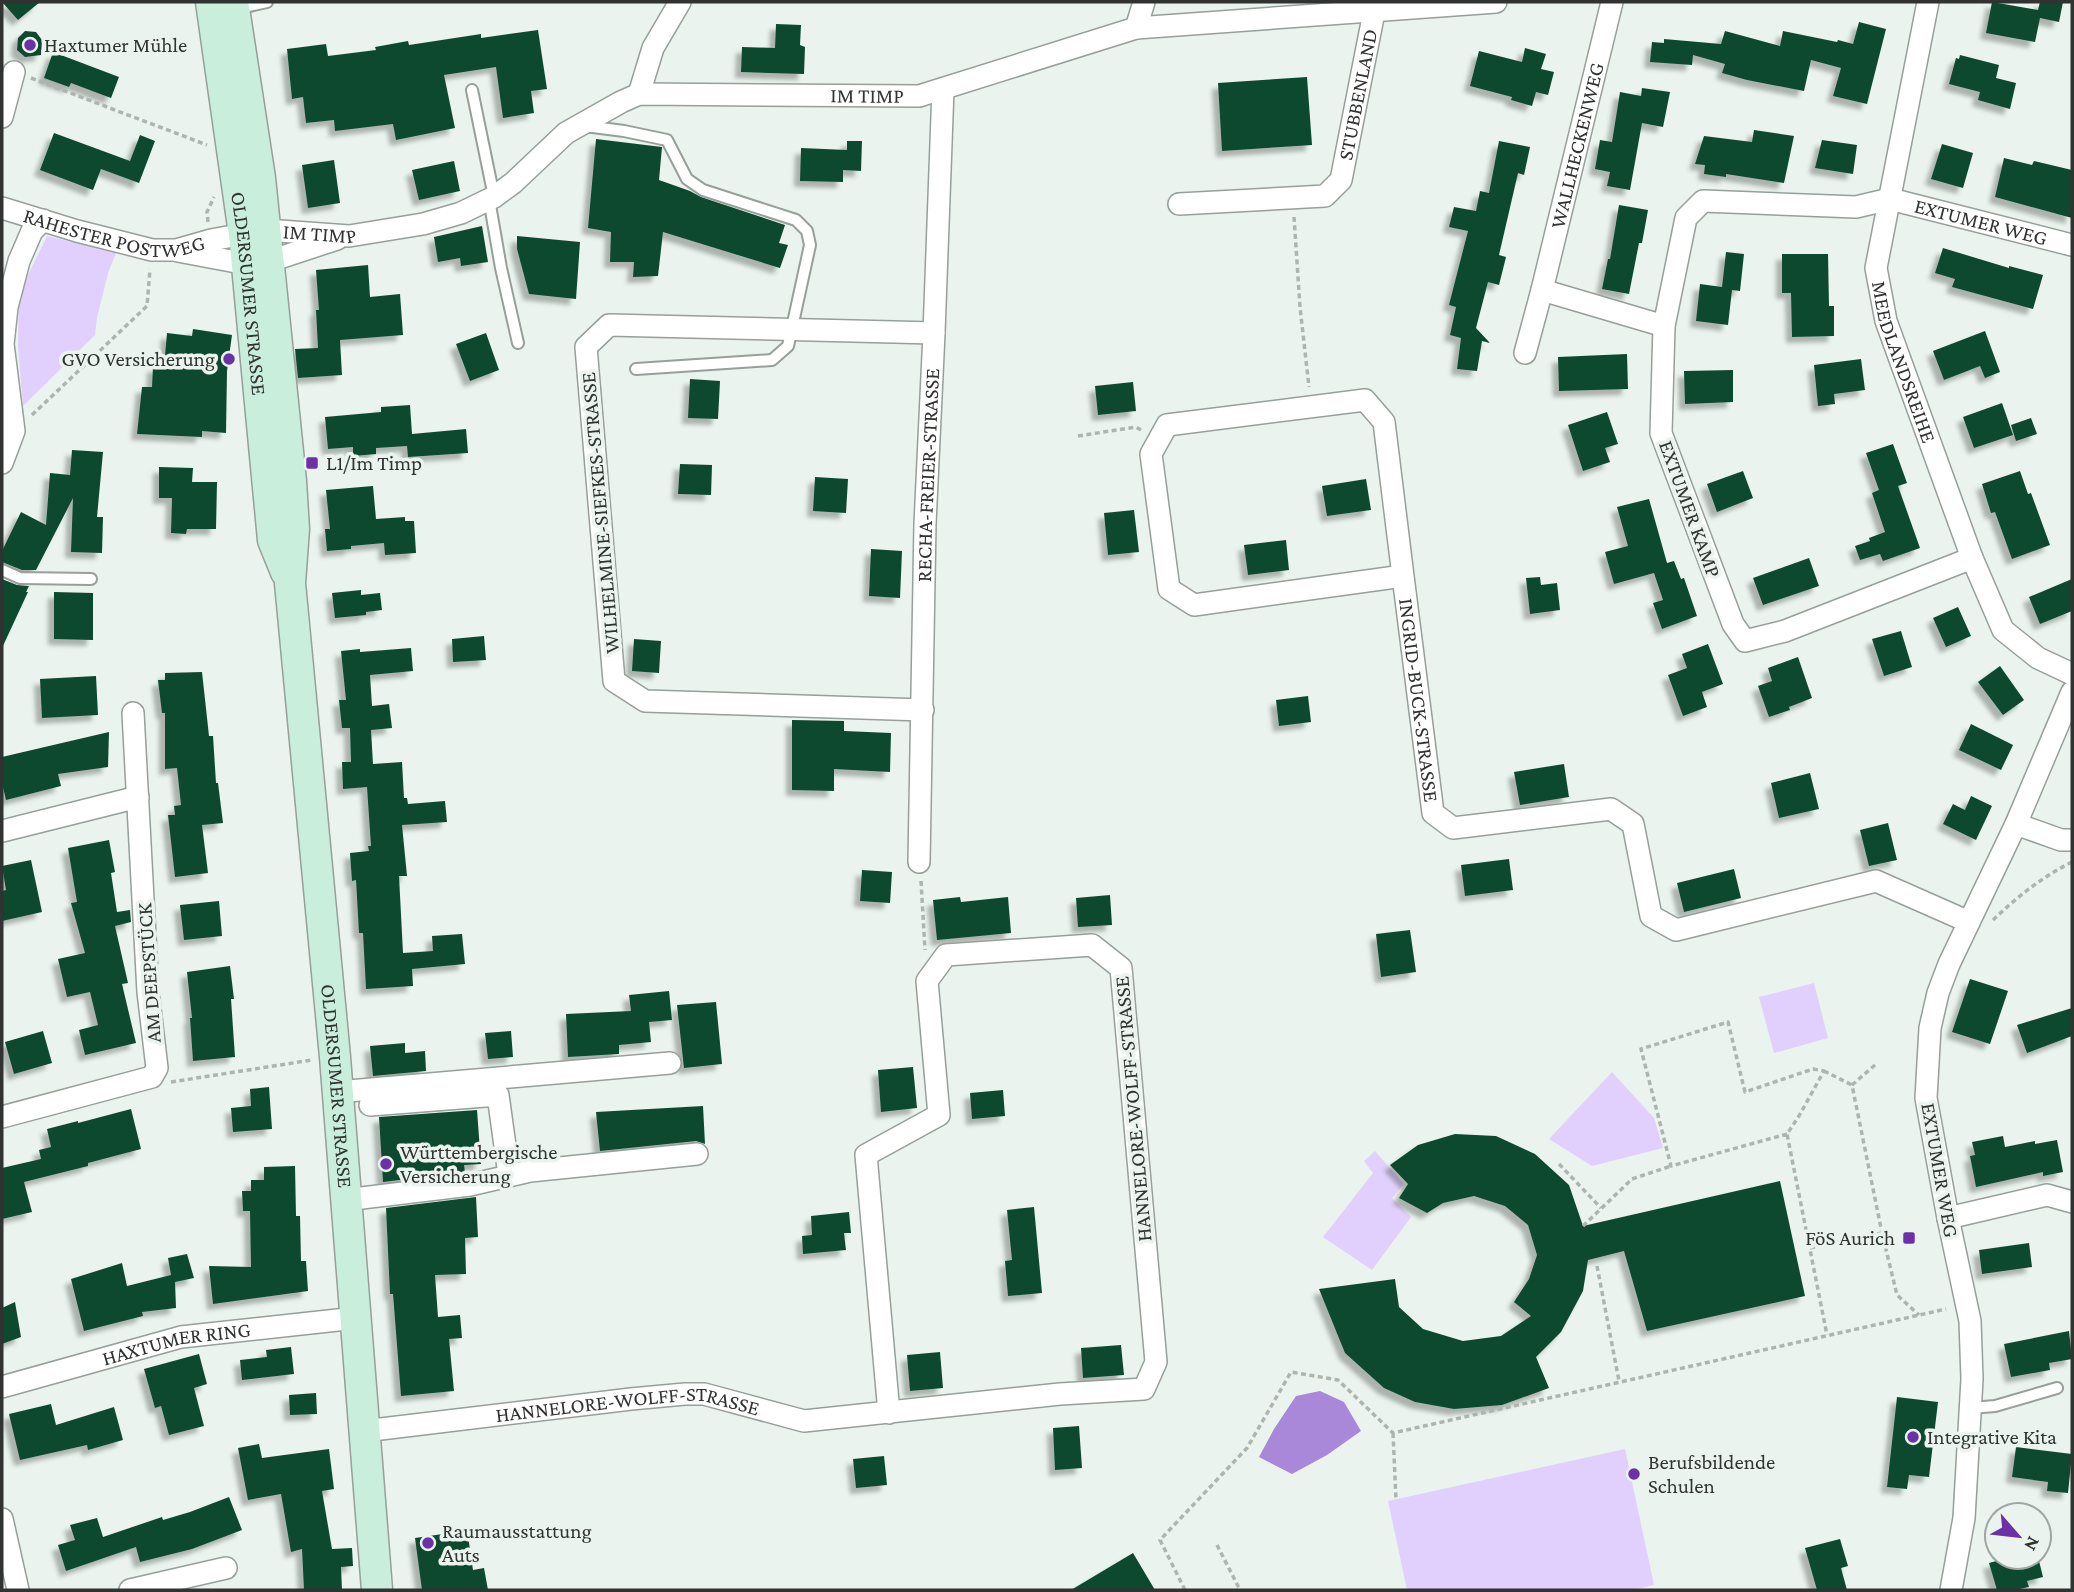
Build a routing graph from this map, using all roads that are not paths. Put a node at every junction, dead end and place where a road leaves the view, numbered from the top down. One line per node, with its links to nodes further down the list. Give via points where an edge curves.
1 (267, 2): 7 (lane)
2 (680, 2): 13 (street, via 653,48)
3 (1144, 2): 9 (street)
4 (1496, 2): 8 (street, IM TIMP)
5 (1612, 2): 26 (street, WALLHECKENWEG)
6 (1928, 2): 17 (street, MEEDLANDSREIHE)
7 (223, 6): 21 (main road, OLDERSUMER STRASSE); 21 (main road, OLDERSUMER STRASSE, via 231,140)
8 (1376, 6): 9 (street, IM TIMP); 18 (street, STUBBENLAND, via 1341,180 1325,196)
9 (1136, 28): 11 (street, IM TIMP)
10 (15, 72): 14 (street)
11 (943, 89): 13 (street, IM TIMP, via 919,96); 29 (street, RECHA-FREIER-STRASSE)
12 (472, 90): 16 (lane)
13 (639, 94): 15 (street, IM TIMP)
14 (2, 117)
15 (579, 126): 16 (street, IM TIMP); 28 (lane, via 667,140 687,179 703,190 796,220 807,232 810,245)
16 (492, 198): 22 (street, IM TIMP, via 461,214); 30 (lane, via 499,259)
17 (1890, 199): 23 (street, EXTUMER WEG); 27 (street, EXTUMER KAMP, via 1856,207 1703,201 1686,218); 35 (street, MEEDLANDSREIHE, via 1876,268 1886,321)
18 (1179, 204)
19 (2, 208): 20 (street, RAHESTER POSTWEG)
20 (43, 220): 24 (street, RAHESTER POSTWEG, via 152,250); 33 (street, via 32,231 19,261 7,307 3,344)
21 (255, 232): 22 (street, IM TIMP); 24 (street, RAHESTER POSTWEG); 25 (main road, OLDERSUMER STRASSE)
22 (349, 236): 25 (street)
23 (2072, 245)
24 (176, 250): 25 (street)
25 (258, 263): 50 (main road, OLDERSUMER STRASSE, via 294,529 290,583)
26 (1542, 290): 27 (street); 31 (street, WALLHECKENWEG)
27 (1664, 326): 35 (street, EXTUMER KAMP, via 1661,433 1733,624 1745,641 1785,631)
28 (792, 329): 29 (street, WILHELMINE-SIEFKES-STRASSE); 32 (lane, via 788,346 772,360); 41 (street, WILHELMINE-SIEFKES-STRASSE, via 609,324 586,347 614,681 645,701)
29 (934, 333): 41 (street, RECHA-FREIER-STRASSE)
30 (519, 343)
31 (1525, 353)
32 (636, 369)
33 (8, 433): 34 (street)
34 (2, 463)
35 (1972, 558): 39 (street, MEEDLANDSREIHE, via 2003,630 2038,658)
36 (2, 570): 38 (lane, via 20,578)
37 (1402, 576): 37 (street, INGRID-BUCK-STRASSE, via 1194,604 1169,589 1151,454 1167,425 1365,400 1384,422); 48 (street, INGRID-BUCK-STRASSE, via 1433,813 1453,828 1611,808 1633,824 1651,916 1676,930 1876,881)
38 (91, 579)
39 (2072, 674)
40 (2072, 692): 44 (street, EXTUMER WEG)
41 (923, 710): 47 (street, RECHA-FREIER-STRASSE)
42 (133, 713): 43 (street, AM DEEPSTÜCK)
43 (138, 797): 45 (street); 52 (street, AM DEEPSTÜCK, via 148,992 157,1068 152,1077)
44 (2016, 824): 46 (street); 48 (street, EXTUMER WEG)
45 (2, 831)
46 (2072, 840)
47 (919, 862)
48 (1969, 922): 57 (street, EXTUMER WEG, via 1938,993 1930,1028 1926,1098)
49 (670, 1063): 50 (street)
50 (337, 1092): 55 (main road, OLDERSUMER STRASSE)
51 (370, 1105): 54 (street, via 498,1094)
52 (2, 1117)
53 (697, 1154): 54 (street)
54 (509, 1175): 55 (street, via 470,1185)
55 (345, 1200): 58 (main road, OLDERSUMER STRASSE)
56 (2072, 1202): 57 (street, via 2047,1195)
57 (1948, 1218): 61 (street, EXTUMER WEG, via 1970,1321)
58 (356, 1318): 59 (street, HAXTUMER RING, via 181,1337); 63 (main road, OLDERSUMER STRASSE)
59 (2, 1387)
60 (2057, 1388): 61 (lane)
61 (1971, 1408): 69 (street, EXTUMER WEG, via 1964,1518)
62 (889, 1413): 62 (street, HANNELORE-WOLFF-STRASSE, via 1144,1388 1156,1362 1121,968 1092,945 946,955 927,981 939,1115 866,1155); 63 (street, HANNELORE-WOLFF-STRASSE, via 804,1421 704,1394)
63 (364, 1431): 68 (main road, OLDERSUMER STRASSE)
64 (2, 1519): 66 (street)
65 (226, 1568): 67 (street)
66 (18, 1590)
67 (130, 1590)
68 (377, 1590)
69 (1951, 1590)

